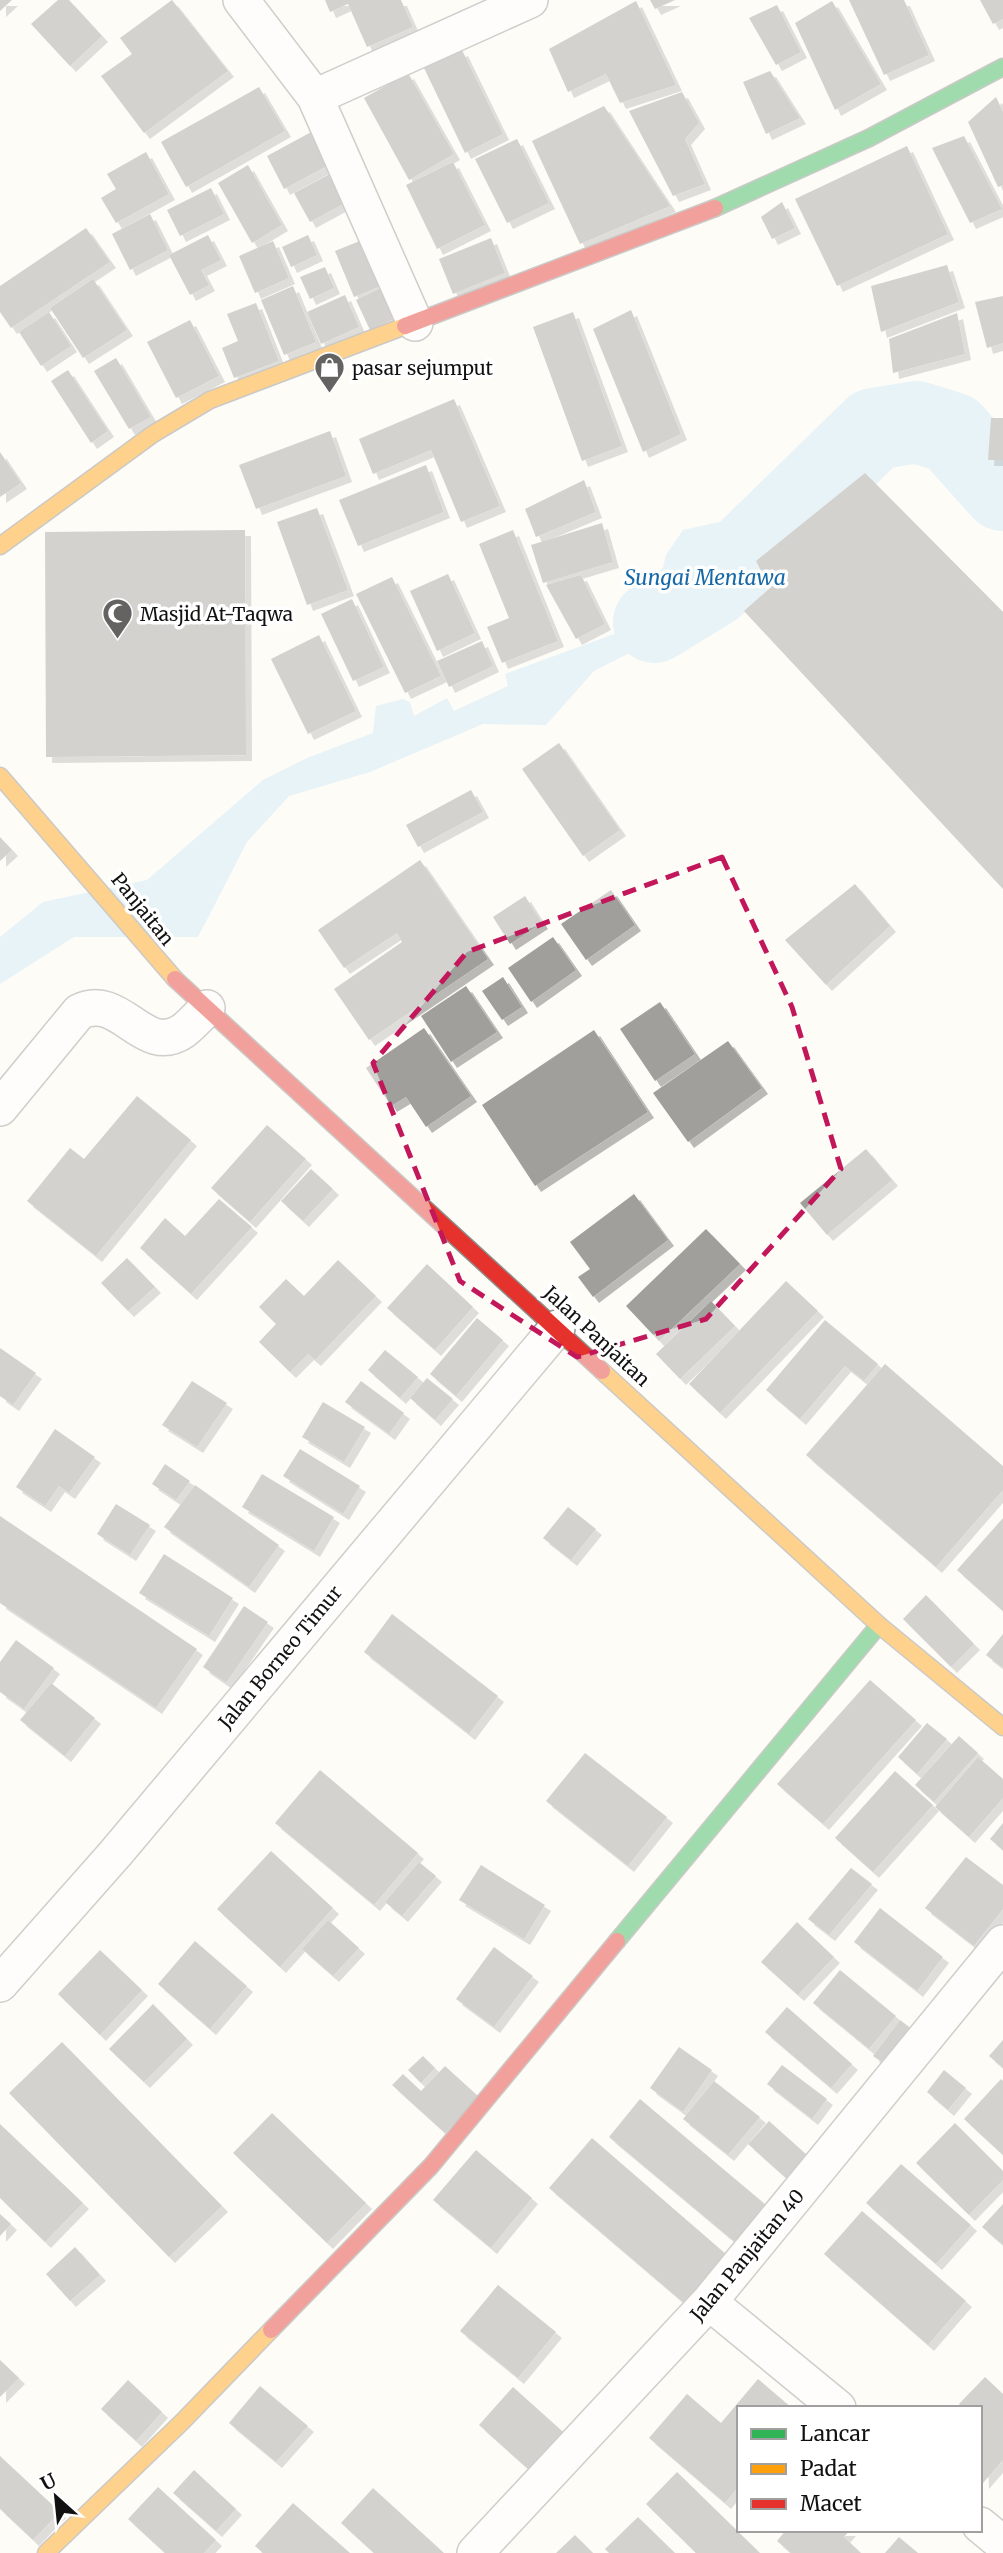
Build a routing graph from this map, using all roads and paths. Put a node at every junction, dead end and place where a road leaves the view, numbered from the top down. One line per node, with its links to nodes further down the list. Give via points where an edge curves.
1 (241, 0): 4 (street)
2 (530, 0): 4 (street)
3 (1003, 67): 5 (street, via 782,180)
4 (315, 96): 5 (street)
5 (415, 323): 6 (street, via 210,400 153,434)
6 (0, 546)
7 (0, 776): 8 (street, Panjaitan)
8 (166, 971): 9 (street, Jalan Panjaitan)
9 (207, 1009): 10 (street, via 182,1031 153,1037 105,1007 85,1009); 11 (street, Jalan Panjaitan)
10 (0, 1108)
11 (557, 1328): 12 (street, Jalan Panjaitan); 15 (street, Jalan Borneo Timur, via 124,1844)
12 (879, 1625): 13 (street, Jalan Panjaitan); 20 (street, via 431,2166 182,2422)
13 (1003, 1727)
14 (1003, 1943): 16 (street, Jalan Panjaitan 40)
15 (0, 1984)
16 (709, 2302): 17 (street); 21 (street, Jalan Panjaitan 40)
17 (836, 2406)
18 (982, 2527): 19 (street)
19 (1003, 2543)
20 (46, 2553)
21 (475, 2553)

